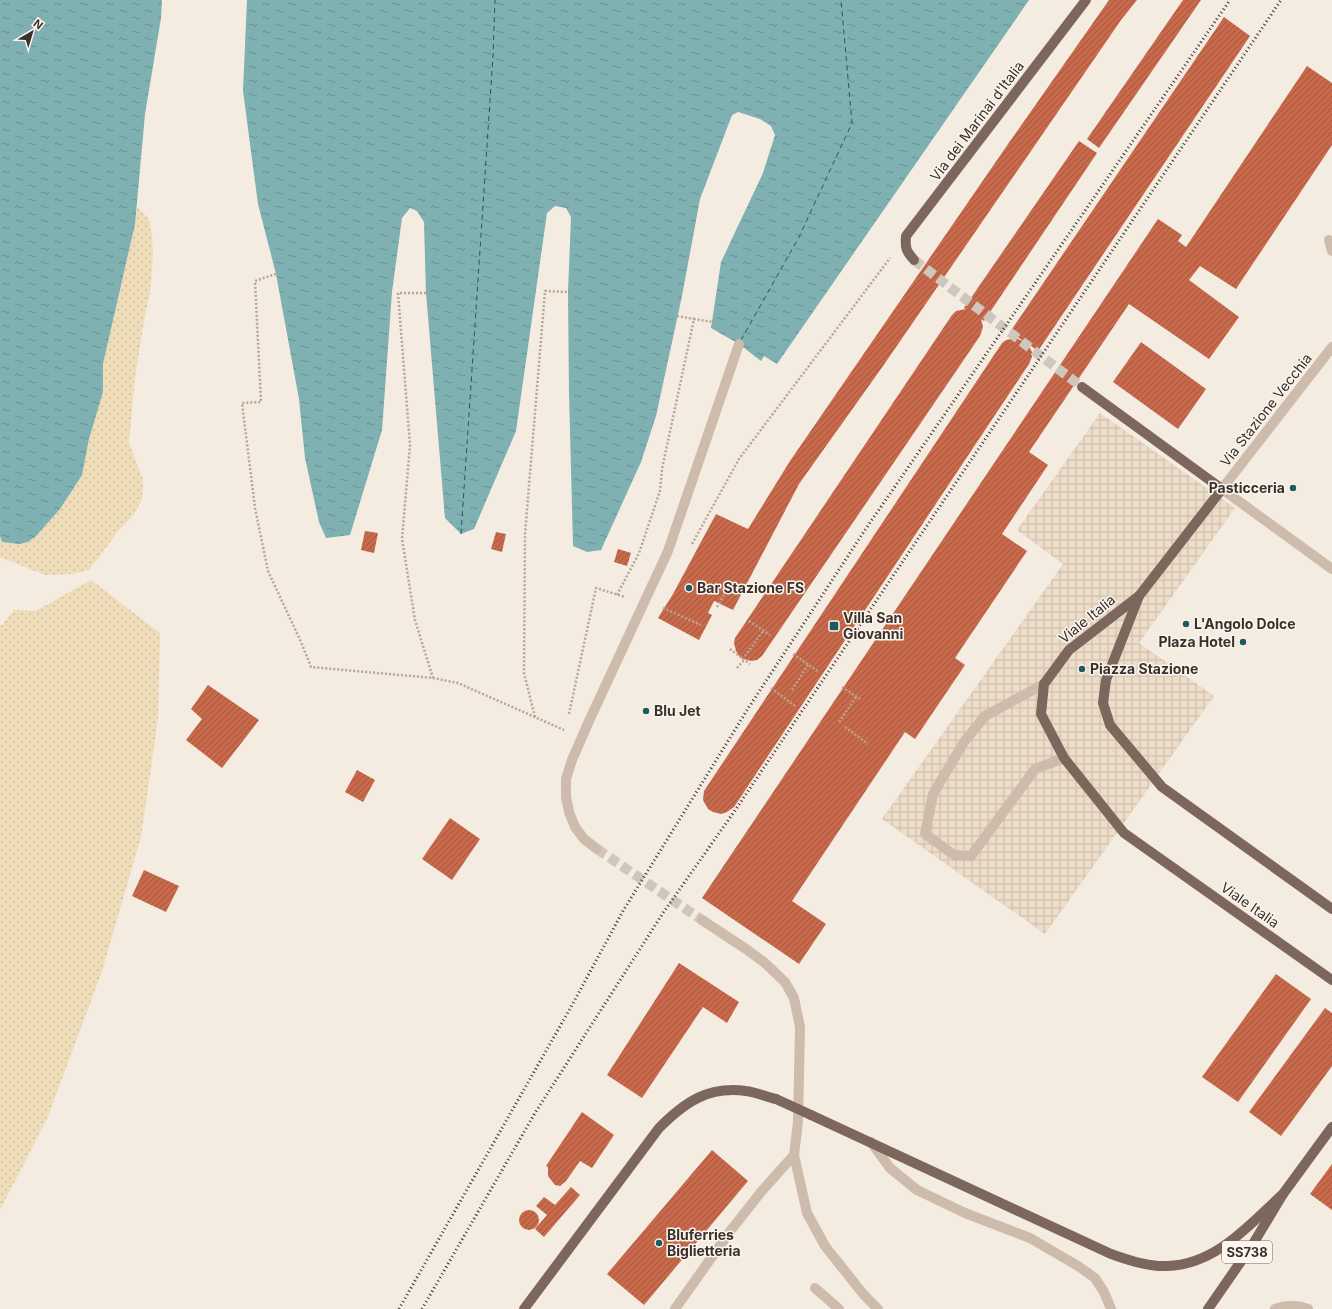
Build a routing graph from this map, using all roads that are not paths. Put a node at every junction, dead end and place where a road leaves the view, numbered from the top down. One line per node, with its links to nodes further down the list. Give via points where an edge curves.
1 (1086, 0): 4 (main road, Via dei Marinai d'Italia, via 906,236 907,253)
2 (1329, 240): 3 (street)
3 (1332, 251)
4 (914, 260)
5 (739, 344): 13 (street, via 668,551 589,720 566,779 566,797 575,827 584,839)
6 (1332, 347): 8 (street, Via Stazione Vecchia)
7 (1082, 387): 8 (main road)
8 (1222, 489): 9 (street); 10 (main road)
9 (1332, 569)
10 (1139, 596): 11 (main road, Viale Italia, via 1069,650); 14 (main road, Viale Italia, via 1106,680 1103,703 1110,724 1162,787)
11 (1044, 684): 12 (main road, Viale Italia, via 1041,714); 12 (street, via 985,716 964,742 933,794 925,834 954,856 971,856 1035,769)
12 (1064, 758): 16 (main road, Viale Italia, via 1124,832)
13 (597, 849)
14 (1332, 909)
15 (702, 920): 19 (street, via 765,963 785,982 794,998 800,1027 798,1122)
16 (1332, 980)
17 (1332, 1127): 20 (main road)
18 (871, 1142): 20 (main road, via 1111,1254 1138,1263 1167,1266 1189,1263 1206,1257 1224,1247); 22 (main road, bridge, via 776,1100 747,1091 723,1090 689,1102 659,1128); 26 (street, via 890,1168 917,1190 965,1213 1030,1238 1078,1266 1095,1278)
19 (794, 1156): 23 (street, via 731,1230); 25 (street, via 807,1213 825,1246)
20 (1283, 1194): 27 (main road, SS738, via 1253,1244)
21 (815, 1288): 24 (street)
22 (524, 1309)
23 (675, 1309)
24 (839, 1309)
25 (878, 1309)
26 (1111, 1309)
27 (1208, 1309)
28 (1275, 1309): 29 (street, via 1293,1306)
29 (1308, 1309)

